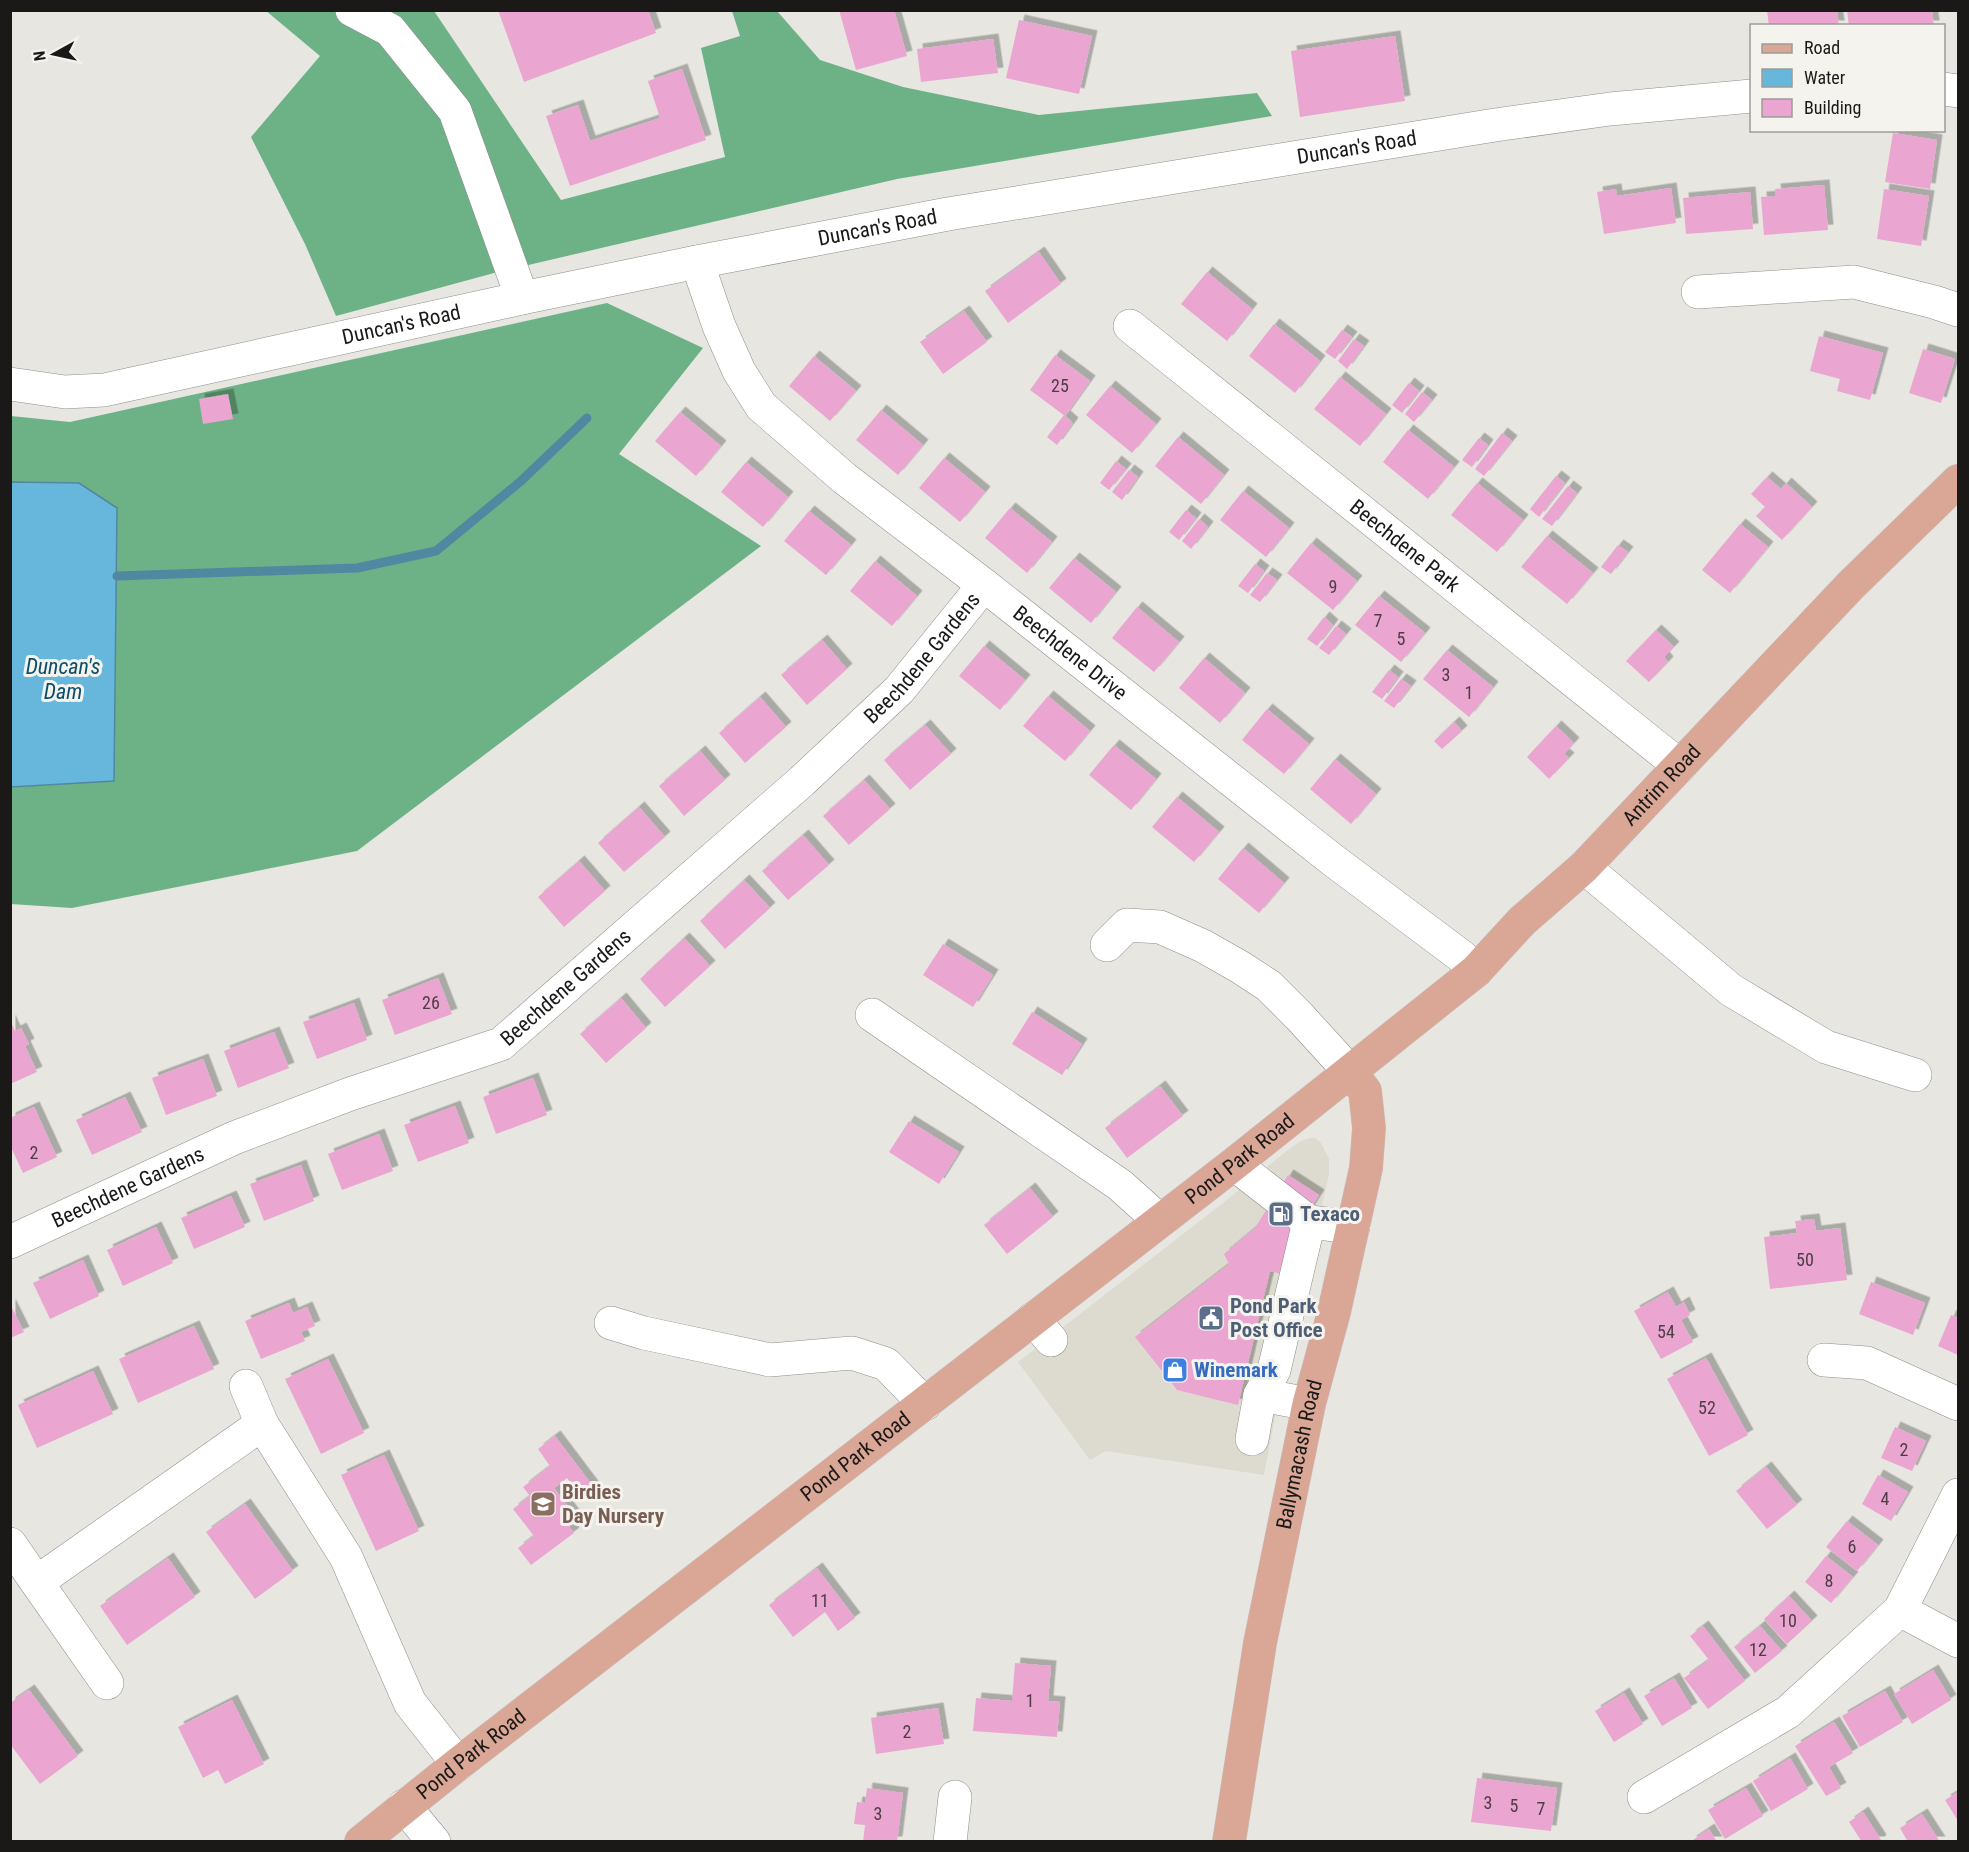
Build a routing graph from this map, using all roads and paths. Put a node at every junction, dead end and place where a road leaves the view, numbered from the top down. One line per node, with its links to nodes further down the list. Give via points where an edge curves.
1 (352, 10): 5 (street, via 390,30 455,111)
2 (1750, 96): 3 (street, Duncan's Road, via 1494,125 960,212)
3 (698, 262): 5 (street, Duncan's Road); 10 (street, Beechdene Drive, via 719,326 739,371 761,406 844,478)
4 (1698, 292): 6 (street, via 1854,282)
5 (522, 298): 8 (street, Duncan's Road, via 104,390 65,392)
6 (1959, 310)
7 (1130, 326): 11 (street, Beechdene Park)
8 (10, 384)
9 (1959, 481): 11 (main road, Antrim Road, via 1851,585)
10 (984, 585): 14 (street, Beechdene Drive); 22 (street, Beechdene Gardens, via 899,690 802,781 501,1044 234,1138)
11 (1680, 766): 12 (main road, Antrim Road)
12 (1584, 867): 14 (main road, Antrim Road, via 1522,921); 17 (street, via 1731,990 1826,1047)
13 (1107, 945): 16 (street, via 1126,925 1160,927 1203,945 1269,986)
14 (1476, 971): 16 (main road, Antrim Road)
15 (872, 1015): 19 (street, via 1120,1185)
16 (1350, 1072): 18 (main road, Pond Park Road); 21 (main road, Ballymacash Road, via 1365,1091 1369,1128 1366,1168)
17 (1915, 1075)
18 (1234, 1164): 19 (main road, Pond Park Road); 20 (street)
19 (1160, 1221): 27 (main road, Pond Park Road, via 1042,1330)
20 (1309, 1222): 21 (street); 26 (street, via 1274,1370)
21 (1353, 1227): 28 (main road, Ballymacash Road)
22 (10, 1242)
23 (611, 1323): 27 (street, via 770,1360 852,1353 886,1364)
24 (1824, 1360): 29 (street, via 1868,1363)
25 (246, 1386): 30 (street)
26 (1260, 1395): 28 (street); 31 (street)
27 (925, 1404): 38 (main road, Pond Park Road)
28 (1309, 1404): 45 (main road, Ballymacash Road, via 1260,1643)
29 (1959, 1404)
30 (262, 1424): 34 (street); 38 (street, via 346,1557 410,1703)
31 (1252, 1439)
32 (1959, 1496): 35 (street)
33 (10, 1544): 34 (street)
34 (37, 1582): 37 (street)
35 (1900, 1610): 36 (street); 40 (street, via 1788,1712)
36 (1959, 1641)
37 (107, 1683)
38 (458, 1764): 41 (main road, Pond Park Road)
39 (955, 1797): 44 (street)
40 (1644, 1797)
41 (404, 1806): 42 (main road, Pond Park Road); 43 (street)
42 (361, 1842)
43 (434, 1842)
44 (950, 1842)
45 (1229, 1842)

